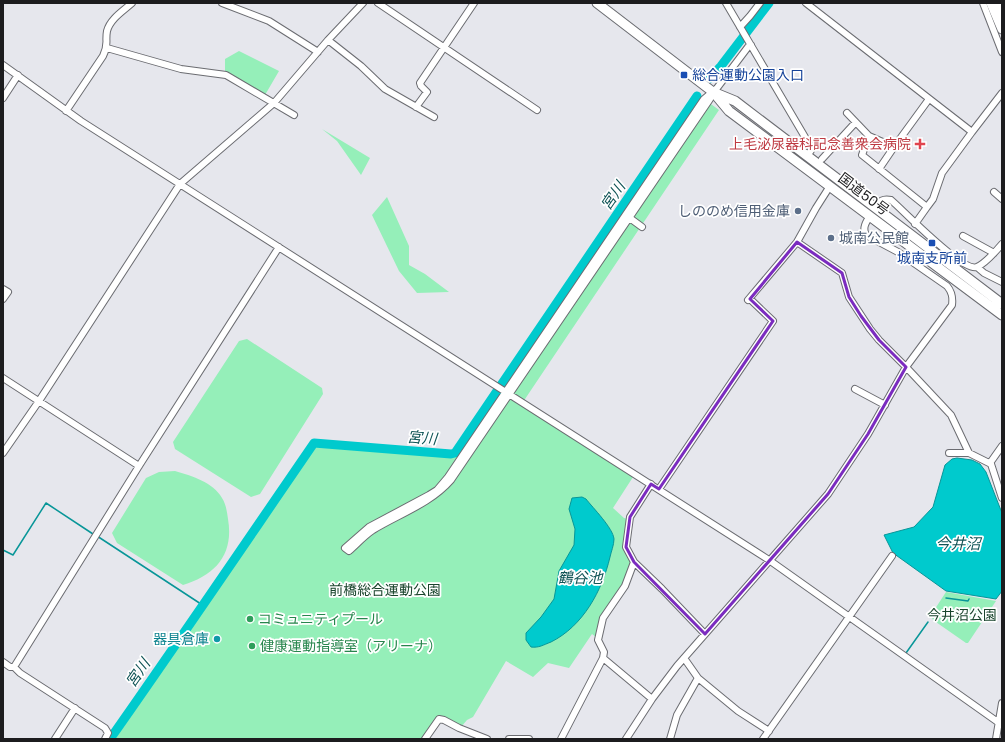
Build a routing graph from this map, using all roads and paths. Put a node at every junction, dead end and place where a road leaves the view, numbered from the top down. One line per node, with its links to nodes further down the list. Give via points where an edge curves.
1 (132, 3): 19 (street, via 113,20 107,31)
2 (222, 3): 13 (street)
3 (363, 3): 17 (street)
4 (378, 3): 20 (street)
5 (474, 3): 20 (street)
6 (597, 3): 25 (highway, 国道50号)
7 (726, 3): 15 (street)
8 (760, 3): 15 (street)
9 (806, 3): 28 (street)
10 (983, 3): 22 (street)
11 (991, 3): 16 (highway)
12 (998, 3): 14 (highway)
13 (238, 6): 21 (street, via 269,21)
14 (1002, 11)
15 (741, 29): 18 (street)
16 (1002, 29)
17 (328, 40): 21 (street); 30 (street, via 385,89)
18 (749, 43): 25 (street); 40 (street, via 812,149)
19 (107, 48): 29 (street, via 181,69 226,76); 32 (street)
20 (444, 48): 30 (street, via 420,83 427,92); 31 (street)
21 (318, 52): 29 (street)
22 (1002, 52)
23 (3, 65): 24 (street)
24 (18, 75): 27 (street); 32 (street)
25 (713, 92): 40 (highway, 国道50号, via 735,101); 44 (highway, 国道50号, via 729,111); 50 (street, via 704,99)
26 (1002, 93): 37 (street)
27 (3, 98)
28 (929, 99): 37 (street); 39 (street)
29 (274, 103): 34 (street); 43 (street)
30 (416, 107): 35 (street)
31 (537, 110)
32 (66, 111): 43 (street)
33 (847, 113): 36 (street)
34 (294, 115)
35 (434, 117)
36 (855, 123): 38 (street); 41 (street)
37 (972, 132): 48 (street, via 942,173 933,199)
38 (869, 136): 39 (street); 42 (street, via 862,155)
39 (894, 147): 42 (street)
40 (807, 156): 47 (highway, 国道50号)
41 (822, 159)
42 (879, 169): 48 (street)
43 (180, 184): 56 (street); 68 (street)
44 (830, 186): 49 (highway, 国道50号); 54 (street)
45 (994, 192): 46 (street)
46 (1002, 199)
47 (875, 207): 51 (street, via 880,201 891,200); 62 (highway, 国道50号)
48 (927, 207): 51 (street)
49 (870, 216): 63 (highway, 国道50号); 64 (street, via 864,228 866,235 934,276 951,291 953,299 952,305)
50 (628, 217): 52 (street); 67 (street)
51 (915, 224): 58 (street, via 965,265)
52 (642, 227)
53 (963, 236): 57 (street)
54 (797, 242): 64 (street, via 842,273 849,297 861,316 879,340); 77 (street, via 749,300 773,321)
55 (1002, 244): 57 (street)
56 (279, 247): 67 (street); 75 (street)
57 (994, 253): 58 (street)
58 (977, 267): 59 (street)
59 (1002, 282)
60 (3, 288): 61 (street, via 8,292)
61 (3, 299)
62 (1002, 304)
63 (1002, 315)
64 (906, 366): 69 (street); 73 (street, via 952,415)
65 (3, 378): 68 (street)
66 (856, 389): 69 (street)
67 (506, 392): 67 (street, via 444,488 372,531 349,551 345,548 369,527 437,490 453,471); 76 (street)
68 (39, 401): 71 (street); 75 (street)
69 (885, 405): 80 (street, via 828,494)
70 (1002, 446): 74 (street)
71 (3, 453)
72 (949, 453): 73 (street)
73 (970, 453): 74 (street)
74 (990, 463): 78 (street)
75 (139, 466): 87 (street)
76 (651, 484): 77 (street); 81 (street, via 630,517 626,547)
77 (659, 489): 80 (street)
78 (1002, 498)
79 (892, 556): 82 (street)
80 (769, 560): 82 (street); 83 (street)
81 (634, 562): 83 (street); 84 (street, via 624,586 603,618 598,640 604,652)
82 (850, 616): 92 (street); 93 (street)
83 (705, 634): 85 (street)
84 (603, 658): 89 (street); 101 (street)
85 (684, 658): 88 (street); 89 (street)
86 (3, 662): 87 (street)
87 (14, 667): 91 (street)
88 (698, 678): 93 (street, via 738,711); 103 (street, via 677,715)
89 (652, 699): 102 (street)
90 (1002, 703): 92 (street)
91 (75, 708): 94 (street); 95 (street, via 108,731)
92 (1000, 724): 105 (street)
93 (769, 731): 104 (street)
94 (55, 739)
95 (105, 739)
96 (425, 739): 97 (street, via 439,719)
97 (488, 739)
98 (509, 739): 99 (street)
99 (513, 739): 100 (street)
100 (529, 739)
101 (561, 739)
102 (626, 739)
103 (670, 739)
104 (763, 739)
105 (996, 739)

